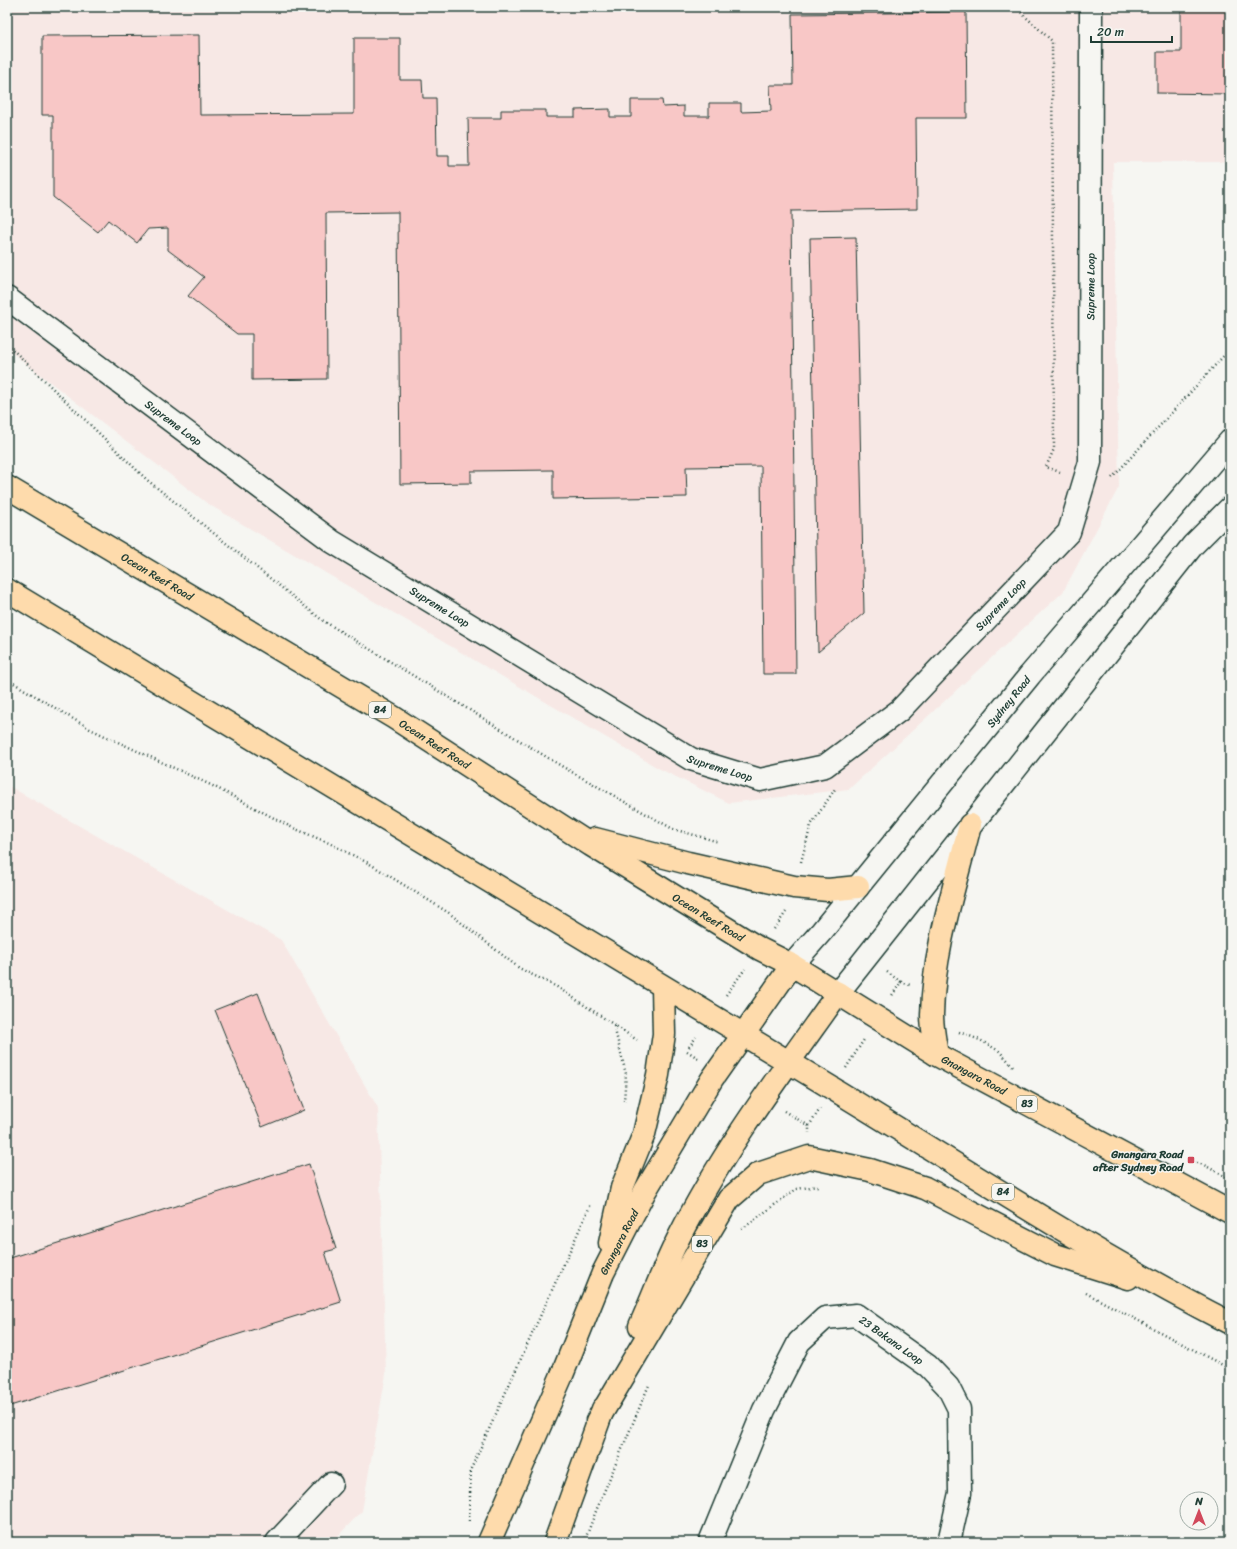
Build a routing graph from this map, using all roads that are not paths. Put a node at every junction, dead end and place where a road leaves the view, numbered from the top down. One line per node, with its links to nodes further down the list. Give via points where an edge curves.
1 (1091, 7): 2 (street, Supreme Loop, via 1090,462 1069,532 900,710 825,766 760,780 691,759 333,542)
2 (7, 298)
3 (1230, 441): 9 (street, Sydney Road, via 1030,675)
4 (7, 487): 8 (main road, Ocean Reef Road / 84, via 393,717)
5 (1230, 508): 7 (street, via 1192,545)
6 (7, 590): 11 (main road, 84)
7 (970, 825): 12 (street); 14 (main road, via 949,908 934,993 932,1016)
8 (574, 834): 9 (main road, via 794,887 828,890); 10 (main road, Ocean Reef Road / 84, via 760,949)
9 (858, 887): 10 (street, Sydney Road)
10 (792, 966): 12 (main road, Ocean Reef Road / 83); 13 (main road, Gnangara Road)
11 (663, 987): 13 (main road, 84); 17 (main road, via 664,1034 658,1075 644,1134 622,1188)
12 (838, 993): 14 (main road, Gnangara Road / 83); 15 (main road)
13 (742, 1036): 15 (main road, 84); 17 (main road, Gnangara Road, via 645,1191)
14 (937, 1055): 16 (main road, Gnangara Road / 83)
15 (789, 1062): 18 (main road, 84); 20 (main road, 83, via 722,1160 678,1237)
16 (1230, 1212)
17 (603, 1273): 23 (main road, Gnangara Road, via 562,1375)
18 (1162, 1288): 19 (main road, 83); 20 (main road, 83, via 1055,1255 926,1188 870,1170 809,1158 758,1174 729,1199)
19 (1230, 1323)
20 (597, 1421): 24 (main road, 83)
21 (331, 1484): 22 (street)
22 (276, 1542)
23 (489, 1542)
24 (555, 1542)
25 (710, 1542): 26 (street, 23 Bakana Loop, via 764,1410 799,1342 825,1318 856,1315 928,1366 948,1387 959,1409 960,1494)
26 (949, 1542)

